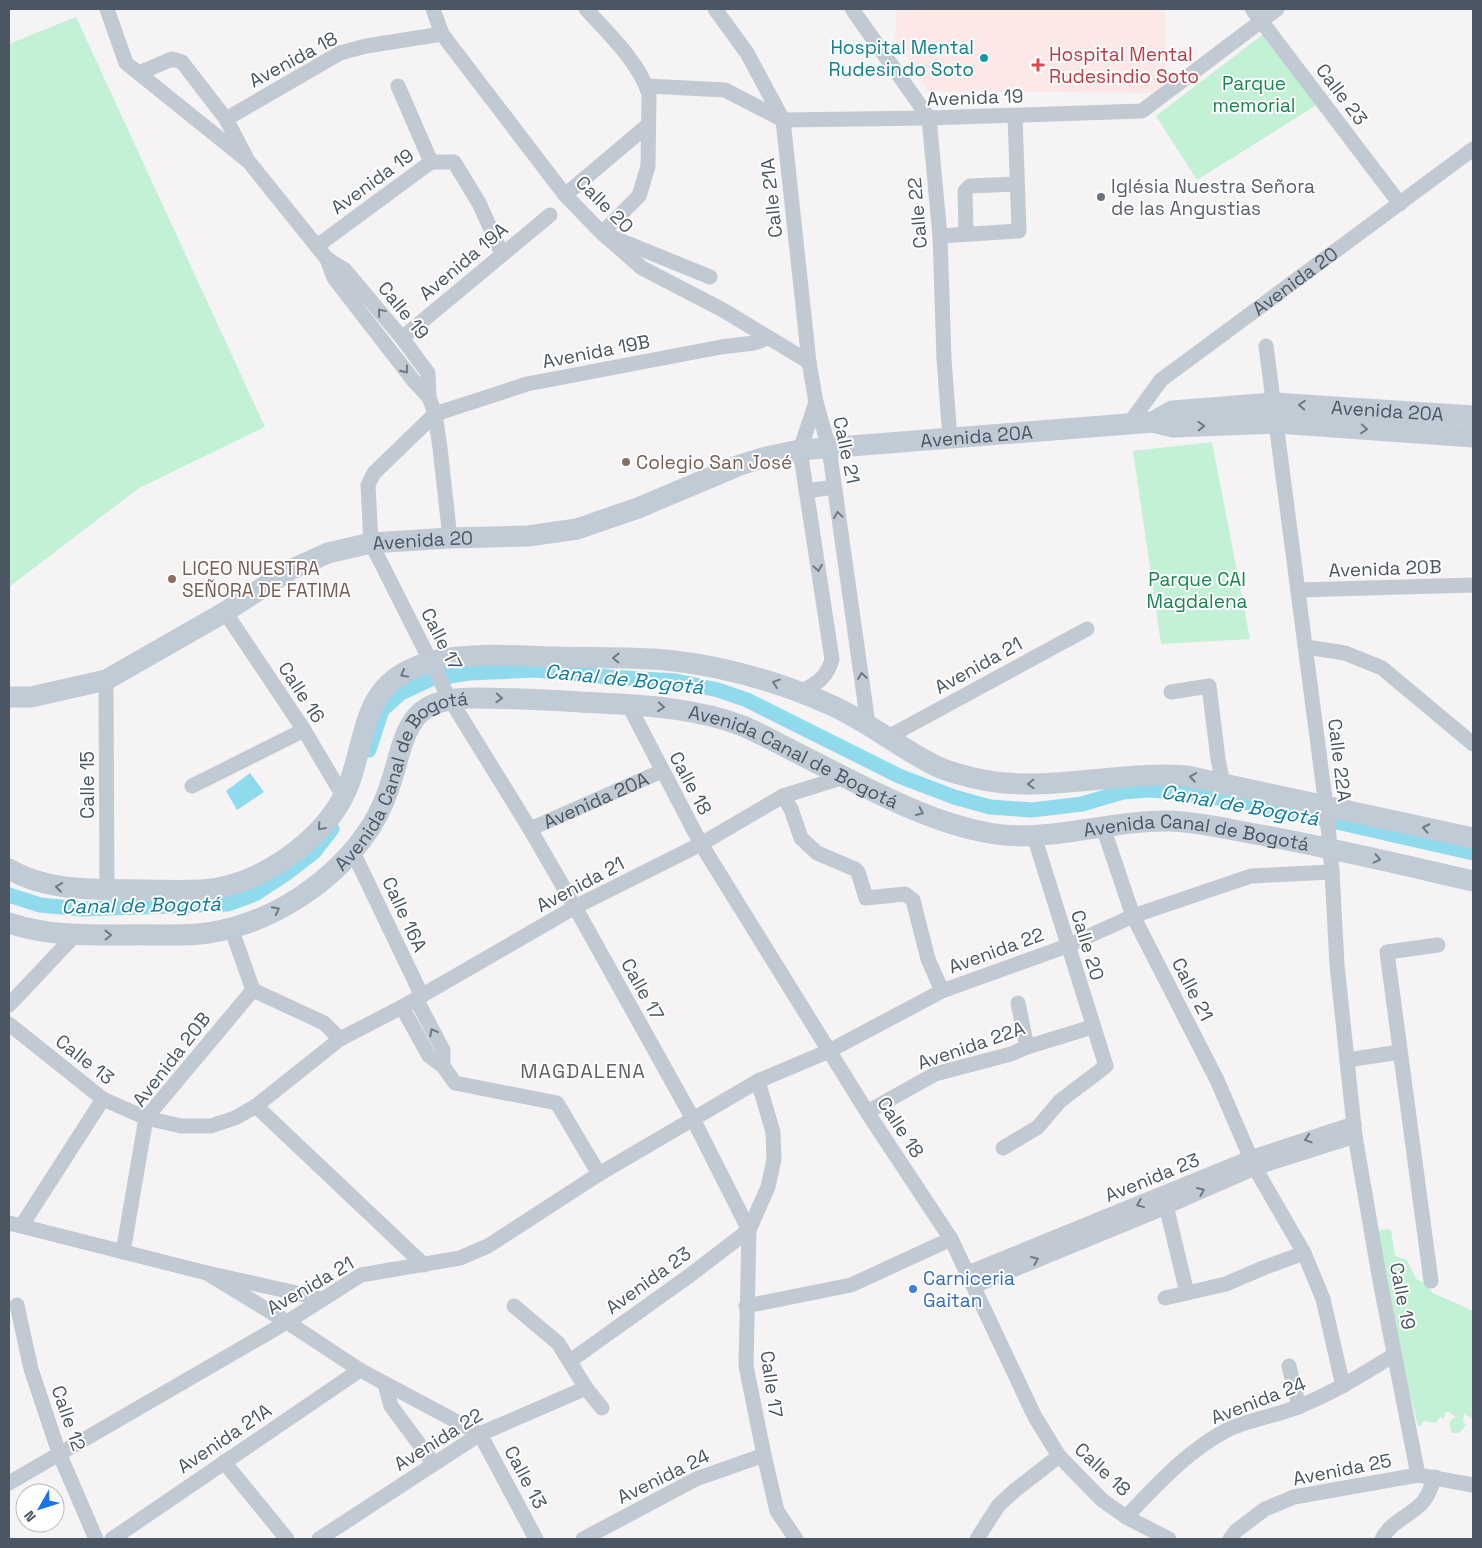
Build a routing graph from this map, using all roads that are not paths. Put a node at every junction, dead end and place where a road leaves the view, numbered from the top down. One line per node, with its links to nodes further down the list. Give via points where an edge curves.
1 (107, 9): 10 (street, Calle 19, via 126,63)
2 (433, 9): 9 (street, Calle 20)
3 (586, 9): 12 (street, via 626,53)
4 (715, 9): 16 (street, Calle 21A, via 747,53)
5 (852, 9): 14 (street, Calle 22)
6 (1252, 9): 8 (street, Calle 23)
7 (1277, 9): 8 (street, Avenida 19)
8 (1261, 21): 13 (street, Avenida 19, via 1142,112); 23 (street, Calle 23)
9 (442, 34): 15 (street, Avenida 18, via 340,53); 22 (street, Calle 20)
10 (139, 73): 15 (street, Calle 19, via 172,59 182,62); 19 (street, Calle 19)
11 (398, 86): 20 (street)
12 (647, 86): 16 (street, Avenida 19, via 725,90); 17 (street)
13 (1015, 116): 14 (street, Avenida 19); 21 (street)
14 (929, 118): 16 (street, Avenida 19); 27 (street, Calle 22)
15 (226, 119): 19 (street, Calle 19)
16 (783, 120): 35 (street, Calle 21A)
17 (648, 125): 22 (street); 25 (street, via 648,166 640,196)
18 (1473, 149): 23 (street, Avenida 20)
19 (249, 162): 28 (street, Calle 19)
20 (431, 162): 28 (street, Avenida 19); 29 (street, Avenida 19, via 454,162 480,203)
21 (1016, 184): 26 (street, via 970,186 965,191); 26 (street, via 1019,231)
22 (565, 195): 25 (street, Calle 20)
23 (1400, 204): 41 (street, Avenida 20, via 1161,380)
24 (550, 215): 29 (street, Avenida 19A)
25 (602, 233): 31 (street); 33 (street, Calle 20, via 642,268 723,310)
26 (966, 233): 27 (street)
27 (940, 236): 43 (street, Calle 22)
28 (317, 246): 30 (street, Calle 19)
29 (502, 254): 32 (street, Avenida 19A)
30 (327, 259): 32 (street, Calle 19, one-way to 30, via 345,270); 36 (street, Calle 19, one-way to 36, via 334,278)
31 (710, 277)
32 (402, 338): 36 (street, Calle 19, via 428,373)
33 (768, 338): 35 (street, Calle 20); 39 (street, Avenida 19B, via 527,384)
34 (1266, 346): 38 (street, Calle 22A)
35 (809, 362): 37 (street, Calle 21A)
36 (429, 397): 39 (street, Calle 19)
37 (816, 402): 44 (street, Calle 21); 45 (street, Calle 21)
38 (1276, 413): 40 (main road, Avenida 20A, one-way to 38); 41 (main road, Avenida 20A, via 1174,427 1153,422); 42 (main road, Avenida 20A, one-way to 42); 51 (street, Calle 22A)
39 (435, 414): 48 (street, Calle 19); 49 (street, Calle 17, via 374,473 368,485)
40 (1473, 416)
41 (1129, 424): 43 (main road, Avenida 20A)
42 (1473, 436)
43 (950, 438): 44 (main road, Avenida 20A)
44 (829, 448): 45 (main road, Avenida 20A); 46 (street, Calle 21)
45 (800, 450): 47 (street, Calle 21); 48 (main road, Avenida 20, via 740,465 638,508 577,529 528,536)
46 (834, 487): 47 (street); 62 (street, Calle 21, one-way to 46)
47 (806, 491): 57 (street, Calle 21, one-way to 57, via 832,659 829,670 820,681)
48 (450, 538): 49 (main road, Avenida 20)
49 (371, 543): 52 (main road, Avenida 20, via 328,553 290,570); 55 (street, Calle 17)
50 (1473, 585): 51 (street, Avenida 20B)
51 (1298, 590): 54 (street, Calle 22A)
52 (225, 612): 56 (main road, Avenida 20); 63 (street, Calle 16)
53 (1087, 629): 64 (street, Avenida 21)
54 (1306, 647): 65 (street, via 1345,653 1382,668); 72 (street, Calle 22A)
55 (433, 665): 57 (main road, Avenida Canal de Bogotá, one-way to 55, via 736,672 654,659 480,656); 60 (street, Calle 17); 70 (main road, Avenida Canal de Bogotá, one-way to 70, via 413,669 380,692 367,717)
56 (106, 680): 59 (main road, Avenida 20, via 30,697); 83 (street, Calle 15)
57 (800, 692): 62 (main road, Avenida Canal de Bogotá)
58 (1171, 692): 68 (street, via 1209,686)
59 (9, 697)
60 (449, 698): 61 (main road, Avenida Canal de Bogotá, one-way to 61); 74 (street, Calle 17); 79 (main road, Avenida Canal de Bogotá, via 426,708 413,722 380,808)
61 (628, 704): 66 (street, Calle 18); 67 (main road, Avenida Canal de Bogotá, one-way to 67, via 717,717 763,735)
62 (868, 724): 64 (main road, Avenida Canal de Bogotá)
63 (304, 730): 69 (street); 70 (street, Calle 16)
64 (888, 737): 68 (main road, Avenida Canal de Bogotá, one-way to 64, via 1168,774 1026,784 995,783 937,767)
65 (1473, 744)
66 (662, 771): 74 (street, Avenida 20A); 77 (street, Calle 18)
67 (844, 777): 71 (street, Avenida 21); 75 (main road, Avenida Canal de Bogotá, one-way to 75, via 953,825 988,833)
68 (1223, 783): 72 (main road, Avenida Canal de Bogotá)
69 (192, 786)
70 (343, 796): 83 (main road, Avenida Canal de Bogotá, one-way to 83, via 327,821 306,843 275,864 240,881 199,890)
71 (783, 796): 77 (street, Avenida 21); 92 (street, via 802,838 817,853 855,869 866,898 905,894 913,900 928,959)
72 (1326, 810): 76 (main road, Avenida Canal de Bogotá, one-way to 72); 78 (street, Calle 22A)
73 (1103, 826): 75 (main road, Avenida Canal de Bogotá); 78 (main road, Avenida Canal de Bogotá, via 1179,822); 85 (street, Calle 21)
74 (530, 829): 84 (street, Calle 17)
75 (1034, 836): 90 (street, Calle 20)
76 (1473, 838)
77 (701, 844): 84 (street, Avenida 21); 101 (street, Calle 18)
78 (1329, 844): 81 (street, Calle 22A); 82 (main road, Avenida Canal de Bogotá, one-way to 82)
79 (352, 850): 87 (main road, Avenida Canal de Bogotá, one-way to 79, via 264,916 297,898 326,878); 93 (street, Calle 16A)
80 (9, 869): 83 (main road, Avenida Canal de Bogotá, one-way to 80, via 47,885)
81 (1332, 872): 85 (street, Avenida 22, via 1252,876); 103 (street, Calle 22A, via 1336,965)
82 (1473, 881)
83 (107, 889)
84 (575, 907): 93 (street, Avenida 21); 110 (street, Calle 17)
85 (1133, 916): 90 (street, Avenida 22); 113 (street, Calle 21, via 1217,1080)
86 (9, 923): 88 (main road, Avenida Canal de Bogotá, via 46,933)
87 (231, 928): 88 (main road, Avenida Canal de Bogotá, one-way to 87, via 193,934); 91 (street)
88 (75, 935): 95 (street)
89 (1438, 945): 102 (street, via 1387,952)
90 (1067, 946): 92 (street, Avenida 22); 98 (street, Calle 20)
91 (253, 990): 99 (street, via 324,1023); 109 (street, Avenida 20B)
92 (942, 991): 101 (street, Avenida 22)
93 (419, 997): 96 (street, Avenida 21); 104 (street, Calle 16A, one-way to 93, via 443,1050)
94 (1018, 1003): 100 (street)
95 (9, 1005)
96 (402, 1007): 99 (street, Avenida 21); 104 (street, via 429,1056)
97 (9, 1024): 106 (street, Calle 13)
98 (1092, 1027): 100 (street, Avenida 22A); 112 (street, Calle 20, via 1106,1066 1060,1101 1038,1127)
99 (340, 1039): 107 (street, Avenida 21)
100 (1028, 1047): 108 (street, Avenida 22A, via 935,1074)
101 (829, 1051): 105 (street, Avenida 22); 108 (street, Calle 18)
102 (1400, 1052): 103 (street); 124 (street)
103 (1347, 1060): 111 (street, Calle 22A)
104 (443, 1066): 114 (street, via 455,1083 557,1103)
105 (758, 1081): 110 (street, Avenida 22); 117 (street, via 773,1132 774,1159 768,1187)
106 (103, 1099): 109 (street, Calle 13); 116 (street)
107 (256, 1106): 109 (street, Calle 13, via 211,1126 181,1126); 121 (street)
108 (867, 1112): 118 (street, Calle 18)
109 (146, 1118): 119 (street, Avenida 20B)
110 (693, 1119): 114 (street, Avenida 21); 117 (street, Calle 17)
111 (1354, 1130): 113 (street, Avenida 23); 132 (street, Calle 19)
112 (1003, 1148)
113 (1252, 1163): 115 (street, Avenida 23); 120 (street, Calle 21)
114 (599, 1174): 121 (street, Avenida 21, via 488,1246 460,1258)
115 (1165, 1200): 123 (street, Avenida 23); 125 (street)
116 (15, 1224): 119 (street)
117 (750, 1230): 130 (street, Calle 17); 133 (street, Avenida 23)
118 (951, 1239): 123 (street, Calle 18); 130 (street, via 851,1285)
119 (122, 1252): 122 (street)
120 (1304, 1253): 125 (street, via 1226,1284); 137 (street, Calle 21, via 1323,1299)
121 (424, 1265): 127 (street, Avenida 21, via 362,1275)
122 (207, 1273): 127 (street); 131 (street)
123 (971, 1279): 144 (street, Calle 18, via 1035,1417)
124 (1432, 1281)
125 (1188, 1293): 126 (street)
126 (1165, 1298)
127 (323, 1299): 131 (street, Avenida 21)
128 (17, 1305): 142 (street, Calle 12, via 31,1369)
129 (514, 1306): 133 (street, via 558,1343)
130 (746, 1306): 143 (street, Calle 17, via 746,1366)
131 (287, 1322): 135 (street); 142 (street, Avenida 21)
132 (1394, 1355): 137 (street, Avenida 24); 147 (street, Calle 19)
133 (570, 1361): 138 (street)
134 (1288, 1366): 139 (street)
135 (360, 1370): 136 (street); 145 (street, Avenida 21A)
136 (385, 1384): 141 (street); 146 (street, via 392,1406)
137 (1343, 1386): 139 (street, Avenida 24)
138 (586, 1388): 140 (street); 141 (street, Avenida 22)
139 (1299, 1407): 151 (street, Avenida 24, via 1229,1429 1201,1446 1175,1467)
140 (602, 1408)
141 (480, 1434): 146 (street, Avenida 22); 156 (street, Calle 13)
142 (59, 1453): 149 (street, Avenida 21); 152 (street, Calle 12)
143 (764, 1455): 157 (street, Avenida 24, via 696,1479); 158 (street, Calle 17, via 777,1511)
144 (1058, 1456): 151 (street, Calle 18, via 1102,1500); 159 (street, via 998,1506)
145 (224, 1462): 153 (street, Avenida 21A); 154 (street)
146 (434, 1464): 155 (street, Avenida 22)
147 (1418, 1475): 148 (street, Avenida 25); 161 (street, Avenida 25, via 1294,1497 1265,1509)
148 (1435, 1477): 150 (street, Avenida 25); 162 (street, via 1421,1505 1386,1530)
149 (9, 1483)
150 (1473, 1485)
151 (1126, 1517): 160 (street, Calle 18)
152 (96, 1539)
153 (112, 1539)
154 (287, 1539)
155 (319, 1539)
156 (536, 1539)
157 (583, 1539)
158 (796, 1539)
159 (977, 1539)
160 (1169, 1539)
161 (1230, 1539)
162 (1382, 1539)

